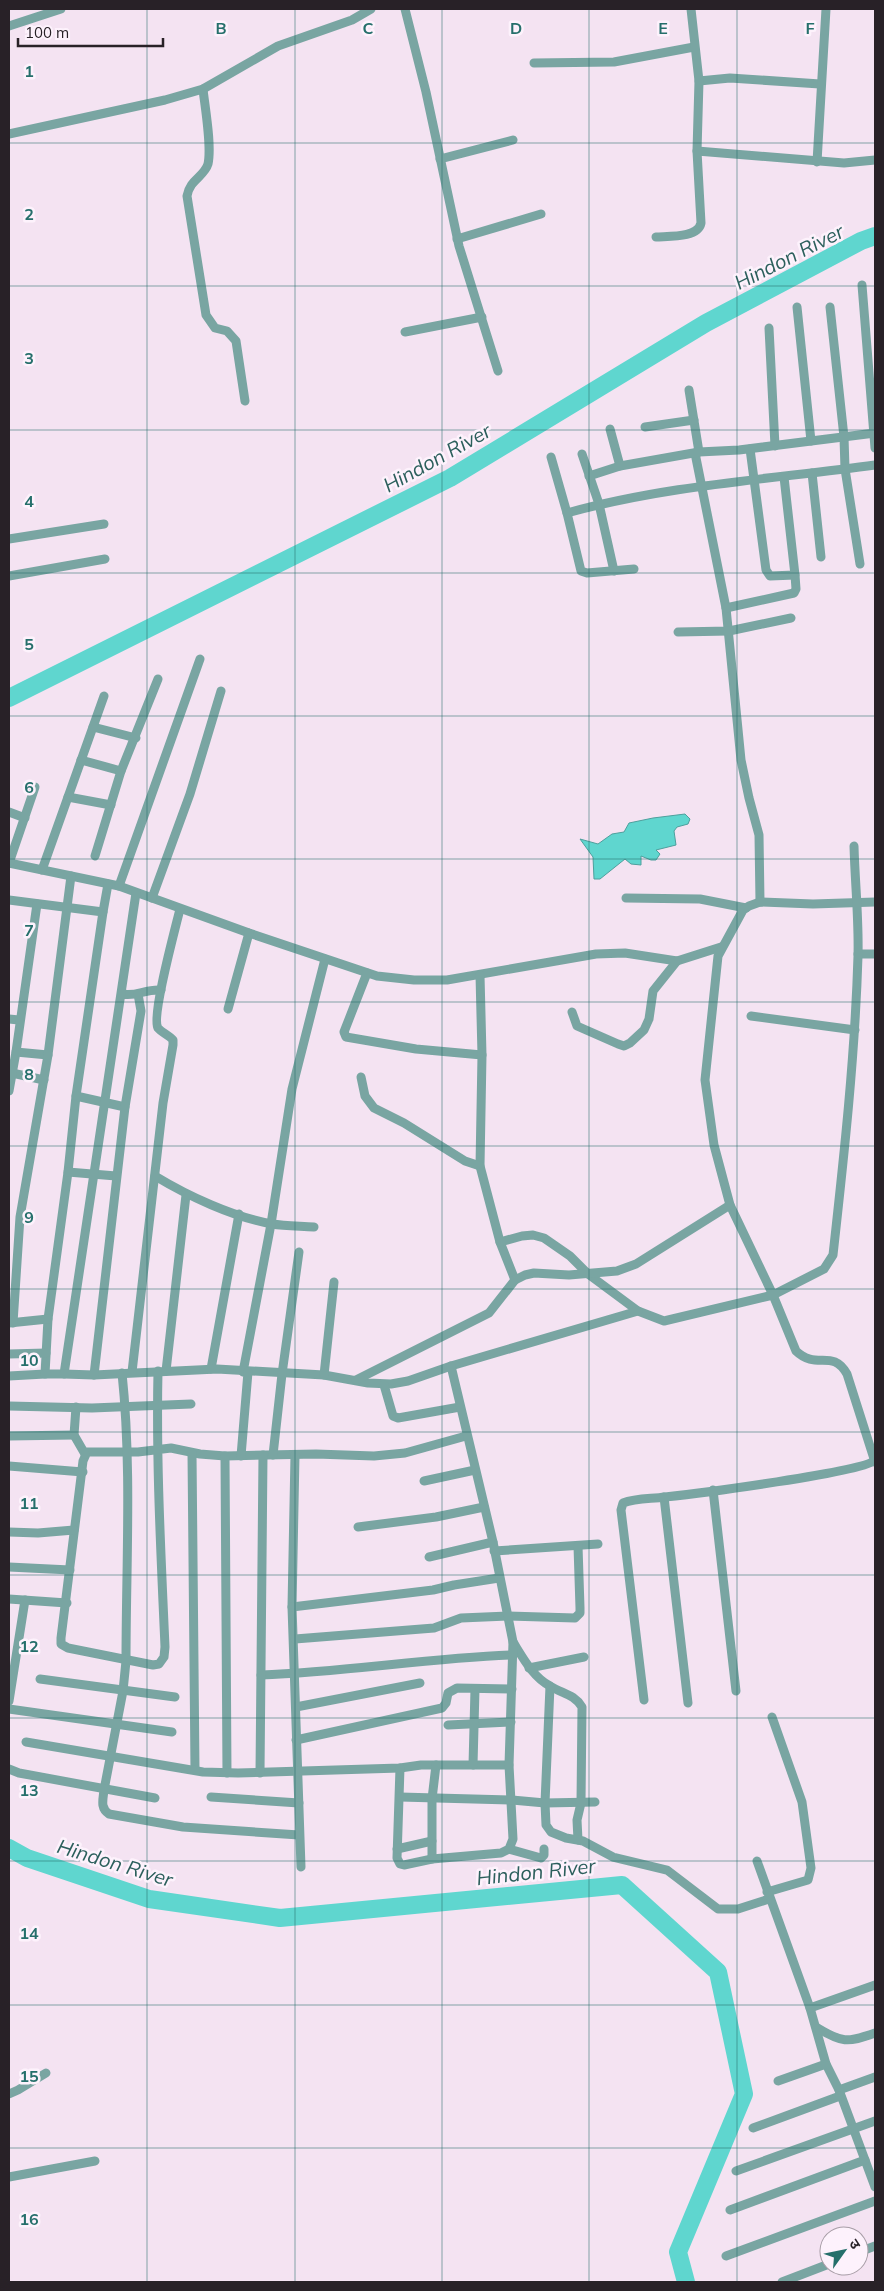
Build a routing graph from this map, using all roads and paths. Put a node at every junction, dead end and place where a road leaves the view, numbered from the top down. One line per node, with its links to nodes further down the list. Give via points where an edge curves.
1 (61, 9): 6 (street)
2 (371, 9): 11 (street, via 352,20 278,46)
3 (405, 9): 15 (street)
4 (691, 9): 7 (street)
5 (826, 9): 10 (street)
6 (9, 26)
7 (694, 47): 8 (street, via 614,62); 9 (street)
8 (534, 63)
9 (698, 81): 10 (street, via 730,78); 14 (street)
10 (820, 84): 17 (street)
11 (203, 89): 12 (street); 29 (street, via 208,165 192,182 187,196 206,315 215,328 227,330 236,341)
12 (9, 134)
13 (513, 140): 15 (street)
14 (697, 151): 17 (street); 19 (street, via 700,228 695,233)
15 (440, 159): 20 (street)
16 (875, 160): 17 (street)
17 (817, 162)
18 (541, 214): 20 (street)
19 (656, 237)
20 (457, 239): 24 (street)
21 (862, 285): 33 (street)
22 (797, 307): 35 (street)
23 (830, 308): 34 (street)
24 (482, 317): 26 (street); 27 (street)
25 (769, 328): 36 (street)
26 (405, 332)
27 (498, 371)
28 (689, 390): 30 (street)
29 (246, 401)
30 (694, 420): 31 (street); 39 (street)
31 (645, 427)
32 (610, 429): 43 (street)
33 (875, 433): 34 (street); 37 (street)
34 (844, 436): 35 (street); 44 (street)
35 (810, 441): 36 (street)
36 (775, 446): 38 (street)
37 (875, 448)
38 (750, 449): 39 (street); 48 (street)
39 (697, 452): 43 (street); 49 (street)
40 (582, 454): 46 (street)
41 (551, 457): 51 (street)
42 (875, 465): 44 (street)
43 (620, 466): 46 (street)
44 (844, 469): 45 (street); 56 (street)
45 (812, 473): 47 (street); 54 (street)
46 (589, 476): 50 (street)
47 (784, 477): 48 (street); 59 (street)
48 (755, 480): 49 (street); 59 (street, via 768,574 774,577)
49 (702, 487): 50 (street); 61 (street)
50 (599, 504): 51 (street); 58 (street)
51 (567, 513): 58 (street, via 581,571)
52 (104, 524): 53 (street)
53 (9, 538)
54 (821, 557)
55 (105, 559): 60 (street)
56 (860, 564)
57 (634, 569): 58 (street)
58 (614, 571)
59 (795, 575): 61 (street, via 794,593)
60 (9, 576)
61 (726, 608): 63 (street)
62 (791, 618): 63 (street)
63 (728, 631): 64 (street); 90 (street, via 741,760 759,835)
64 (678, 632)
65 (200, 659): 84 (street)
66 (158, 679): 70 (street)
67 (222, 691): 86 (street, via 190,794)
68 (104, 696): 69 (street)
69 (93, 727): 70 (street); 71 (street)
70 (136, 738): 72 (street)
71 (81, 760): 72 (street); 74 (street)
72 (121, 771): 75 (street)
73 (35, 787): 77 (street)
74 (68, 797): 75 (street); 81 (street)
75 (111, 806): 79 (street)
76 (9, 812): 77 (street)
77 (25, 818): 80 (street)
78 (854, 846): 89 (street)
79 (95, 856)
80 (9, 863): 81 (street)
81 (42, 870): 82 (street)
82 (71, 876): 83 (street); 93 (street)
83 (108, 884): 84 (street); 96 (street)
84 (119, 886): 85 (street)
85 (136, 893): 86 (street); 106 (street)
86 (152, 898): 95 (street)
87 (626, 898): 94 (street, via 700,899)
88 (9, 900): 92 (street)
89 (856, 901): 90 (street, via 813,904); 91 (street); 99 (street)
90 (760, 902): 94 (street)
91 (875, 902)
92 (37, 904): 93 (street); 112 (street)
93 (67, 907): 96 (street); 115 (street)
94 (746, 908): 98 (street)
95 (180, 909): 97 (street); 105 (street)
96 (103, 912): 121 (street)
97 (249, 933): 101 (street); 108 (street)
98 (721, 947): 102 (street); 130 (street, via 705,1080 714,1145)
99 (858, 954): 100 (street); 113 (street)
100 (875, 954)
101 (325, 959): 103 (street); 132 (street, via 292,1089)
102 (677, 961): 104 (street, via 625,953 596,954); 109 (street, via 653,991 647,1025 624,1046 577,1026)
103 (367, 973): 104 (street, via 432,980); 116 (street, via 344,1032 346,1037)
104 (480, 974): 116 (street)
105 (160, 990): 107 (street, via 149,989); 128 (street, via 156,1022 158,1028 173,1040 173,1045)
106 (122, 994): 107 (street); 122 (street)
107 (138, 994): 123 (street, via 141,1011)
108 (228, 1009)
109 (572, 1012)
110 (751, 1016): 113 (street)
111 (9, 1019): 112 (street)
112 (20, 1020): 114 (street)
113 (855, 1030): 139 (street, via 833,1255 824,1269)
114 (16, 1052): 115 (street); 117 (street)
115 (48, 1055): 119 (street)
116 (482, 1056): 124 (street)
117 (12, 1073): 119 (street); 120 (street)
118 (361, 1077): 124 (street, via 365,1096 374,1108 465,1161)
119 (44, 1080): 142 (street, via 20,1217)
120 (9, 1091)
121 (76, 1096): 122 (street); 125 (street)
122 (106, 1103): 123 (street); 126 (street)
123 (125, 1107): 127 (street)
124 (480, 1166): 134 (street)
125 (68, 1172): 126 (street); 141 (street)
126 (94, 1173): 127 (street); 152 (street)
127 (116, 1176): 154 (street)
128 (155, 1176): 129 (street); 149 (street)
129 (186, 1196): 131 (street); 147 (street)
130 (730, 1205): 136 (street, via 636,1264 617,1271); 139 (street)
131 (239, 1214): 132 (street); 146 (street)
132 (271, 1224): 133 (street); 150 (street)
133 (314, 1228)
134 (500, 1242): 136 (street, via 527,1235 544,1238 570,1256); 137 (street)
135 (299, 1252): 153 (street)
136 (588, 1274): 137 (street, via 534,1273); 140 (street)
137 (514, 1280): 157 (street, via 489,1313)
138 (334, 1282): 155 (street)
139 (773, 1295): 140 (street, via 664,1321); 177 (street, via 796,1351 803,1358 842,1364)
140 (638, 1311): 145 (street)
141 (48, 1319): 142 (street); 144 (street)
142 (11, 1323)
143 (9, 1354): 144 (street)
144 (46, 1354): 151 (street)
145 (451, 1366): 158 (street, via 408,1381); 164 (street)
146 (211, 1369): 147 (street); 150 (street)
147 (162, 1371): 149 (street); 159 (street)
148 (122, 1372): 149 (street); 154 (street); 162 (street)
149 (132, 1372)
150 (245, 1372): 153 (street); 176 (street)
151 (45, 1374): 152 (street); 156 (street)
152 (64, 1374): 154 (street)
153 (282, 1374): 155 (street); 173 (street)
154 (94, 1375)
155 (324, 1375): 157 (street)
156 (9, 1376)
157 (356, 1380): 158 (street)
158 (384, 1385): 164 (street, via 394,1416 398,1418)
159 (157, 1404): 160 (street); 162 (street); 168 (street)
160 (191, 1404)
161 (9, 1406): 163 (street)
162 (126, 1406): 163 (street); 169 (street)
163 (76, 1407): 165 (street)
164 (460, 1407): 167 (street)
165 (74, 1435): 166 (street); 171 (street)
166 (9, 1436)
167 (466, 1436): 174 (street, via 390,1455); 179 (street)
168 (158, 1449): 169 (street); 170 (street, via 171,1448); 204 (street, via 164,1657 159,1664 153,1665)
169 (126, 1452): 171 (street, via 96,1450); 204 (street)
170 (192, 1453): 175 (street); 235 (street)
171 (85, 1454): 180 (street)
172 (263, 1455): 173 (street); 176 (street); 206 (street)
173 (273, 1455): 174 (street)
174 (295, 1455): 198 (street)
175 (225, 1456): 176 (street); 237 (street)
176 (241, 1456)
177 (875, 1461): 182 (street, via 826,1474)
178 (9, 1466): 180 (street)
179 (475, 1470): 181 (street); 184 (street)
180 (83, 1472): 186 (street)
181 (424, 1480)
182 (713, 1490): 183 (street); 214 (street)
183 (664, 1497): 216 (street, via 630,1500 623,1503 621,1510); 218 (street)
184 (484, 1508): 185 (street); 190 (street)
185 (358, 1527)
186 (74, 1530): 187 (street); 193 (street)
187 (9, 1532)
188 (598, 1544): 189 (street)
189 (578, 1546): 190 (street); 199 (street, via 578,1616 571,1619)
190 (493, 1547): 191 (street); 194 (street)
191 (429, 1557)
192 (9, 1567): 193 (street)
193 (70, 1570): 197 (street)
194 (499, 1578): 198 (street, via 433,1590); 199 (street)
195 (9, 1599): 196 (street)
196 (25, 1600): 197 (street); 217 (street)
197 (67, 1603): 204 (street, via 61,1644)
198 (292, 1607): 200 (street)
199 (508, 1616): 200 (street, via 460,1618 434,1628); 201 (street)
200 (295, 1640): 207 (street)
201 (513, 1642): 202 (street); 205 (street)
202 (513, 1655): 207 (street, via 454,1657); 212 (street)
203 (584, 1657): 205 (street)
204 (126, 1660): 213 (street)
205 (529, 1668): 210 (street)
206 (261, 1674): 207 (street); 238 (street)
207 (296, 1674): 219 (street)
208 (40, 1678): 213 (street)
209 (420, 1683): 219 (street)
210 (550, 1686): 247 (street); 248 (street, via 571,1695 582,1707)
211 (475, 1689): 212 (street); 224 (street); 227 (street, via 450,1691 442,1708)
212 (512, 1689): 222 (street)
213 (123, 1691): 215 (street); 223 (street)
214 (736, 1691)
215 (175, 1697)
216 (644, 1700)
217 (9, 1701)
218 (688, 1703)
219 (296, 1706): 227 (street)
220 (9, 1709): 223 (street)
221 (772, 1717): 258 (street, via 802,1802 811,1868 808,1880)
222 (511, 1722): 224 (street); 232 (street)
223 (117, 1723): 226 (street); 229 (street)
224 (474, 1724): 225 (street); 231 (street)
225 (448, 1725)
226 (172, 1732)
227 (296, 1740): 236 (street)
228 (26, 1742): 229 (street)
229 (110, 1758): 235 (street); 239 (street)
230 (436, 1765): 231 (street); 233 (street); 243 (street)
231 (474, 1765): 232 (street)
232 (509, 1765): 244 (street)
233 (400, 1768): 236 (street); 241 (street)
234 (9, 1769): 239 (street, via 19,1774)
235 (195, 1770): 237 (street)
236 (298, 1772): 238 (street); 246 (street)
237 (227, 1773): 238 (street)
238 (260, 1773)
239 (104, 1790): 242 (street); 249 (street, via 102,1805 109,1814 183,1827)
240 (211, 1797): 246 (street)
241 (400, 1797): 243 (street); 252 (street)
242 (155, 1798)
243 (432, 1799): 244 (street); 251 (street)
244 (512, 1800): 247 (street); 253 (street, via 513,1839)
245 (595, 1802): 248 (street)
246 (299, 1803): 249 (street)
247 (545, 1803): 248 (street); 250 (street, via 548,1829)
248 (581, 1804): 250 (street, via 577,1820)
249 (299, 1835): 257 (street)
250 (578, 1840): 258 (street, via 613,1857 667,1870 718,1909 738,1909)
251 (432, 1841): 252 (street); 255 (street)
252 (397, 1849): 255 (street, via 400,1864)
253 (509, 1849): 254 (street, via 541,1858); 255 (street, via 501,1853)
254 (544, 1849)
255 (432, 1859)
256 (757, 1861): 258 (street)
257 (301, 1867)
258 (768, 1896): 260 (street)
259 (875, 1985): 260 (street)
260 (810, 2008): 261 (street)
261 (816, 2027): 262 (street, via 844,2041); 263 (street)
262 (875, 2033)
263 (826, 2064): 266 (street); 267 (street)
264 (46, 2073): 268 (street)
265 (875, 2077): 267 (street)
266 (778, 2081)
267 (840, 2093): 270 (street); 271 (street)
268 (9, 2094)
269 (875, 2121): 271 (street)
270 (753, 2128)
271 (854, 2129): 272 (street); 274 (street)
272 (865, 2160): 276 (street); 278 (street)
273 (95, 2161): 275 (street)
274 (736, 2171)
275 (9, 2177)
276 (875, 2187)
277 (875, 2201): 279 (street)
278 (730, 2210)
279 (726, 2256)
280 (819, 2268): 281 (street)
281 (782, 2282)

